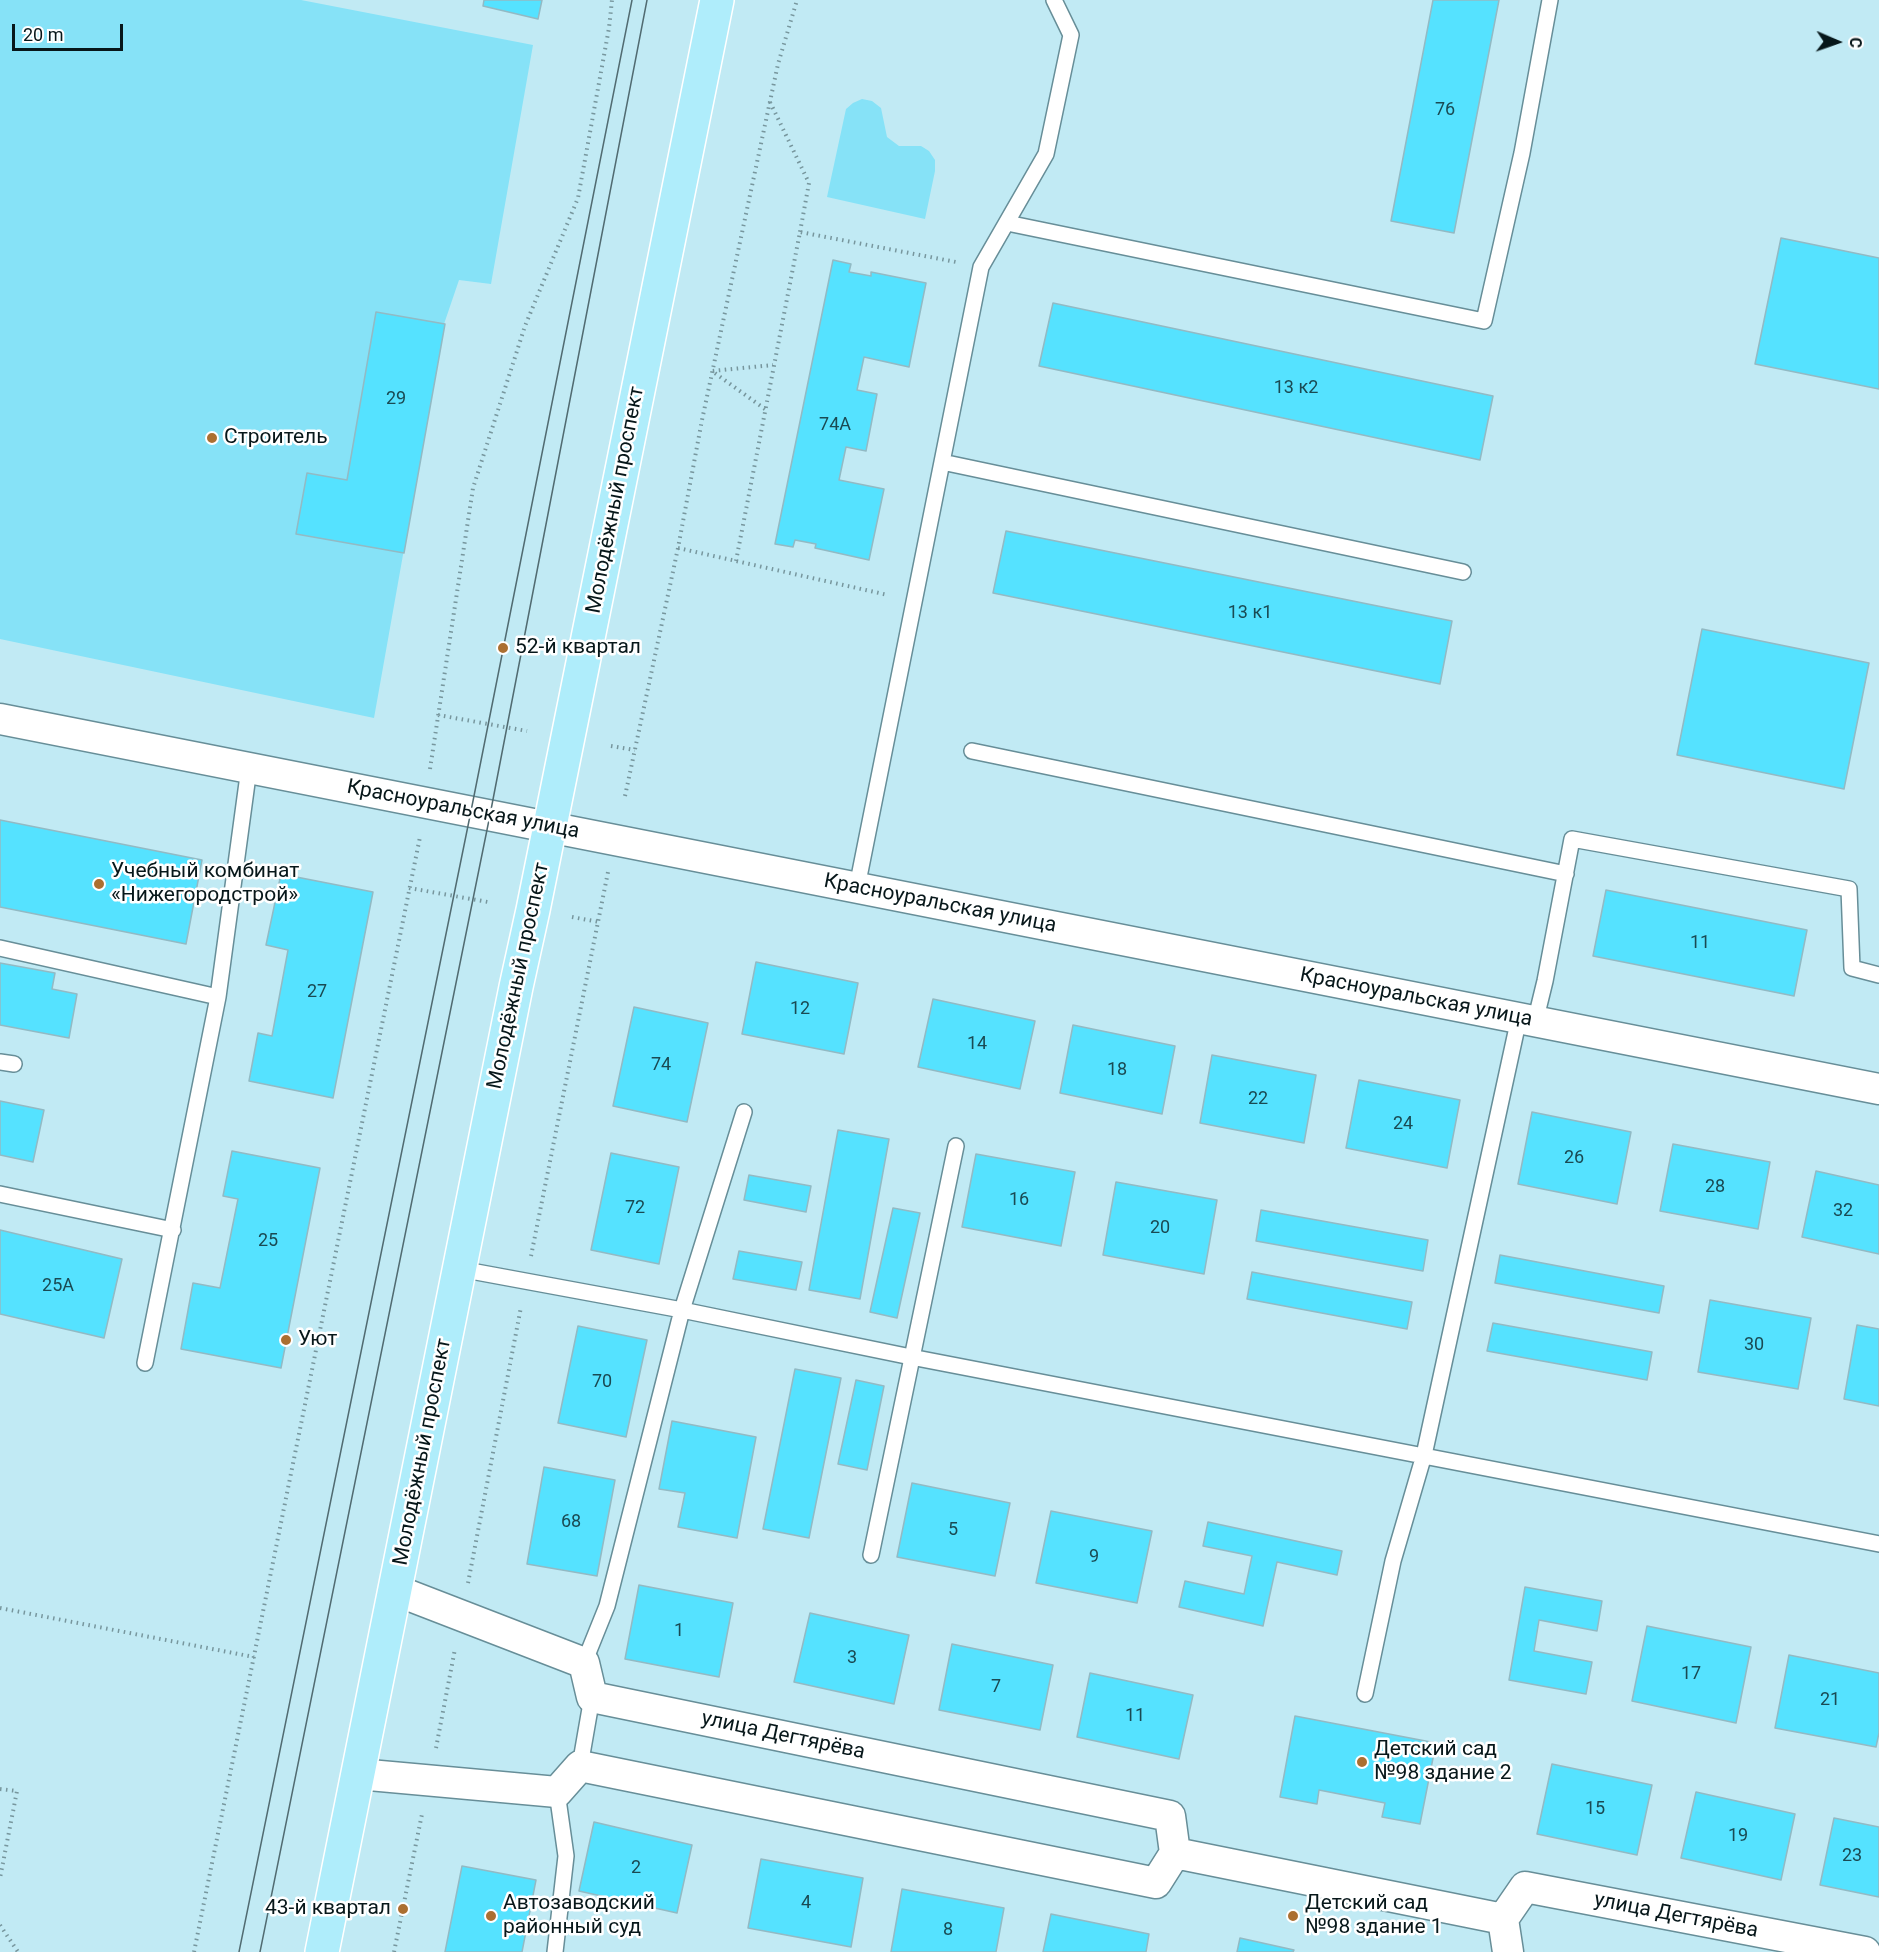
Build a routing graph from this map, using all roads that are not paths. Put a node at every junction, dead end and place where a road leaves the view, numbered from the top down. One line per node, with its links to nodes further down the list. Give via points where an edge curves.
1 (717, 0): 10 (main road, Молодёжный проспект)
2 (1054, 0): 4 (lane, via 1071,35 1046,154)
3 (1550, 0): 4 (lane, via 1522,153 1484,321)
4 (1007, 223): 5 (lane, via 981,267)
5 (942, 462): 6 (lane); 12 (lane)
6 (1463, 572)
7 (0, 719): 9 (street, Красноуральская улица)
8 (972, 751): 11 (lane)
9 (249, 768): 10 (street, Красноуральская улица); 15 (lane)
10 (550, 827): 12 (street, Красноуральская улица); 22 (main road, Молодёжный проспект)
11 (1566, 874): 14 (lane, via 1572,839 1849,889 1852,969); 16 (lane, via 1545,981)
12 (857, 887): 16 (street, Красноуральская улица)
13 (0, 948): 15 (lane)
14 (1879, 975)
15 (218, 997): 21 (lane)
16 (1527, 1020): 17 (street, Красноуральская улица); 26 (lane)
17 (1879, 1089)
18 (744, 1112): 23 (lane)
19 (956, 1146): 24 (lane)
20 (0, 1194): 21 (lane)
21 (173, 1230): 25 (lane)
22 (460, 1269): 23 (lane); 29 (main road, Молодёжный проспект)
23 (682, 1310): 24 (lane); 30 (lane, via 607,1606)
24 (911, 1356): 26 (lane); 28 (lane)
25 (145, 1363)
26 (1424, 1455): 27 (lane); 31 (lane, via 1393,1561)
27 (1879, 1544)
28 (871, 1556)
29 (395, 1590): 30 (street); 34 (main road, Молодёжный проспект)
30 (584, 1663): 32 (street)
31 (1365, 1694)
32 (592, 1697): 33 (lane); 36 (street, улица Дегтярёва, via 1170,1816)
33 (580, 1766): 35 (street); 36 (street, via 1156,1883)
34 (358, 1773): 35 (street); 38 (main road, Молодёжный проспект)
35 (557, 1792): 39 (lane, via 566,1856)
36 (1175, 1853): 37 (street)
37 (1503, 1920): 40 (street); 41 (street, улица Дегтярёва, via 1525,1887)
38 (322, 1952)
39 (555, 1952)
40 (1508, 1952)
41 (1865, 1952)

